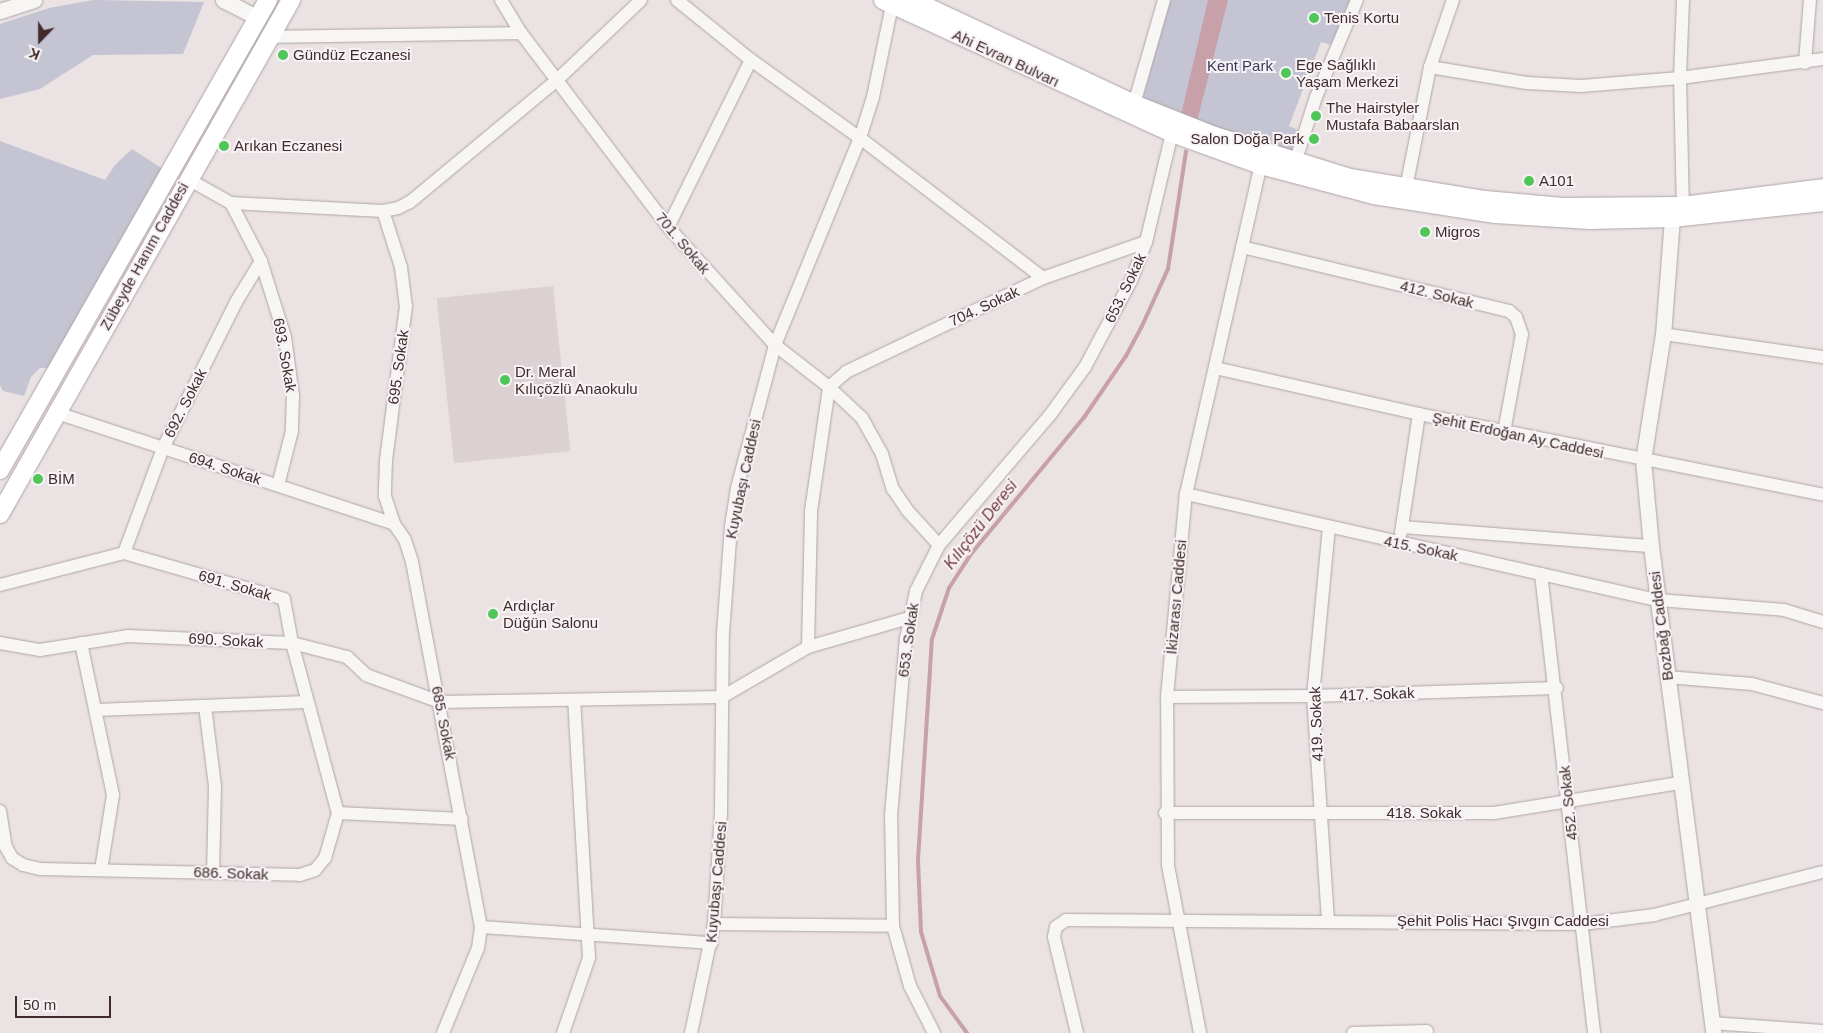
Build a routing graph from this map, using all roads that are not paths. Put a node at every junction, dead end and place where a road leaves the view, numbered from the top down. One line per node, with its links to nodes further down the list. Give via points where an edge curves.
1 (34, 0): 15 (street)
2 (223, 0): 16 (street)
3 (268, 0): 16 (main road, Zübeyde Hanım Caddesi)
4 (291, 0): 18 (main road, Zübeyde Hanım Caddesi)
5 (501, 0): 17 (street, 701. Sokak)
6 (641, 0): 24 (street)
7 (677, 0): 20 (street)
8 (912, 0): 25 (main road, Ahi Evran Bulvarı)
9 (1164, 0): 25 (street)
10 (1357, 0): 29 (street, via 1316,97)
11 (1454, 0): 22 (street)
12 (1683, 0): 23 (street)
13 (1810, 0): 21 (street)
14 (889, 2): 25 (main road, Ahi Evran Bulvarı); 27 (street, Kuyubaşı Caddesi, via 873,97)
15 (0, 11)
16 (258, 18): 52 (main road, Zübeyde Hanım Caddesi)
17 (521, 33): 18 (street); 24 (street, 701. Sokak)
18 (270, 37): 30 (main road, Zübeyde Hanım Caddesi)
19 (1823, 59): 21 (street)
20 (751, 60): 27 (street); 37 (street)
21 (1805, 62): 23 (street)
22 (1430, 67): 23 (street, via 1527,83 1581,86); 31 (street)
23 (1680, 78): 36 (street)
24 (556, 81): 35 (street, via 410,202); 37 (street, 701. Sokak)
25 (1131, 110): 26 (main road); 29 (main road, via 1215,136)
26 (1172, 133): 28 (main road); 38 (street, 653. Sokak)
27 (860, 138): 41 (street); 43 (street, Kuyubaşı Caddesi)
28 (1261, 165): 29 (main road); 39 (street, İkizarası Caddesi)
29 (1294, 168): 31 (main road); 36 (main road, via 1381,197 1496,214 1590,220)
30 (188, 179): 34 (street); 47 (main road, Zübeyde Hanım Caddesi)
31 (1406, 188): 36 (main road, via 1563,207)
32 (1823, 188): 36 (main road)
33 (1823, 202): 36 (main road)
34 (230, 203): 35 (street); 40 (street, 693. Sokak)
35 (383, 212): 57 (street, 695. Sokak, via 401,267 406,306 386,460 385,496)
36 (1678, 212): 42 (street, Bozbağ Caddesi)
37 (668, 227): 43 (street, 701. Sokak)
38 (1146, 242): 41 (street, 704. Sokak); 61 (street, 653. Sokak, via 1131,281 1085,366 1050,415)
39 (1242, 247): 45 (street, İkizarası Caddesi); 49 (street, 412. Sokak, via 1509,312 1516,317 1522,334)
40 (261, 261): 50 (street, 692. Sokak, via 236,302); 53 (street, 693. Sokak, via 285,337 293,396 292,431)
41 (1043, 278): 46 (street, 704. Sokak, via 846,372)
42 (1662, 334): 44 (street); 51 (street, Bozbağ Caddesi)
43 (775, 346): 46 (street, 701. Sokak); 76 (street, Kuyubaşı Caddesi, via 731,526)
44 (1823, 358)
45 (1215, 368): 48 (street, Şehit Erdoğan Ay Caddesi); 54 (street, İkizarası Caddesi)
46 (830, 387): 61 (street, 701. Sokak, via 862,418 882,454 893,489 907,510); 72 (street, via 811,511)
47 (57, 413): 50 (street, 694. Sokak); 56 (main road, Zübeyde Hanım Caddesi)
48 (1418, 414): 49 (street, Şehit Erdoğan Ay Caddesi); 59 (street)
49 (1504, 432): 51 (street, Şehit Erdoğan Ay Caddesi)
50 (163, 448): 53 (street, 694. Sokak); 63 (street, 692. Sokak)
51 (1643, 460): 55 (street, Şehit Erdoğan Ay Caddesi); 62 (street, Bozbağ Caddesi)
52 (0, 470)
53 (278, 485): 57 (street, 694. Sokak)
54 (1186, 494): 58 (street, 415. Sokak); 77 (street, İkizarası Caddesi)
55 (1823, 495)
56 (0, 514)
57 (394, 524): 80 (street, 685. Sokak, via 405,540 412,562)
58 (1329, 527): 60 (street, 415. Sokak); 75 (street, 419. Sokak)
59 (1402, 527): 60 (street); 62 (street)
60 (1400, 544): 64 (street, 415. Sokak)
61 (940, 545): 67 (street, 653. Sokak, via 916,592)
62 (1651, 546): 66 (street, Bozbağ Caddesi)
63 (124, 553): 65 (street); 71 (street, 691. Sokak, via 284,599)
64 (1541, 574): 66 (street, 415. Sokak); 74 (street, 452. Sokak)
65 (0, 585)
66 (1658, 600): 68 (street, 415. Sokak, via 1784,610); 73 (street, Bozbağ Caddesi)
67 (909, 618): 72 (street); 99 (street, 653. Sokak, via 892,816)
68 (1823, 622)
69 (0, 643): 70 (street, 690. Sokak, via 40,650)
70 (81, 643): 71 (street, 690. Sokak, via 127,636); 83 (street)
71 (292, 643): 79 (street, 691. Sokak); 80 (street, 690. Sokak, via 347,657 366,675)
72 (808, 647): 76 (street)
73 (1667, 678): 81 (street, via 1752,684); 84 (street, Bozbağ Caddesi)
74 (1556, 688): 75 (street, 417. Sokak); 85 (street, 452. Sokak)
75 (1314, 696): 77 (street, 417. Sokak); 89 (street, 419. Sokak)
76 (722, 697): 78 (street); 97 (street, Kuyubaşı Caddesi, via 721,812)
77 (1167, 697): 88 (street, İkizarası Caddesi)
78 (574, 700): 80 (street); 101 (street)
79 (307, 702): 82 (street); 87 (street, 691. Sokak)
80 (440, 702): 90 (street, 685. Sokak)
81 (1823, 703)
82 (205, 706): 83 (street); 92 (street, via 214,786)
83 (95, 710): 91 (street, via 113,795)
84 (1680, 783): 85 (street, 418. Sokak); 94 (street, Bozbağ Caddesi)
85 (1567, 803): 89 (street, 418. Sokak, via 1494,813); 98 (street, 452. Sokak)
86 (0, 812): 91 (street, 686. Sokak, via 6,848 12,858 23,865)
87 (338, 813): 90 (street); 92 (street, 686. Sokak, via 325,858 315,870 300,875)
88 (1165, 813): 89 (street, 418. Sokak); 95 (street, İkizarası Caddesi)
89 (1320, 814): 96 (street, 419. Sokak)
90 (462, 819): 100 (street, 685. Sokak)
91 (101, 870): 92 (street, 686. Sokak)
92 (213, 872)
93 (1823, 872): 94 (street, Şehit Polis Hacı Şıvgın Caddesi)
94 (1697, 904): 98 (street, Şehit Polis Hacı Şıvgın Caddesi, via 1654,915); 103 (street, Bozbağ Caddesi)
95 (1176, 920): 96 (street, Şehit Polis Hacı Şıvgın Caddesi); 110 (street, Şehit Polis Hacı Şıvgın Caddesi, via 1060,922 1054,937); 111 (street, İkizarası Caddesi)
96 (1328, 922): 98 (street, Şehit Polis Hacı Şıvgın Caddesi)
97 (714, 924): 99 (street); 102 (street, Kuyubaşı Caddesi)
98 (1583, 924): 113 (street, 452. Sokak)
99 (893, 926): 109 (street, 653. Sokak, via 910,986)
100 (481, 927): 101 (street); 106 (street, via 478,948)
101 (587, 934): 102 (street); 107 (street, via 588,958)
102 (711, 943): 108 (street, Kuyubaşı Caddesi)
103 (1712, 1028): 105 (street)
104 (1427, 1031): 112 (street)
105 (1823, 1031)
106 (443, 1033)
107 (564, 1033)
108 (691, 1033)
109 (934, 1033)
110 (1077, 1033)
111 (1200, 1033)
112 (1353, 1033)
113 (1594, 1033)

